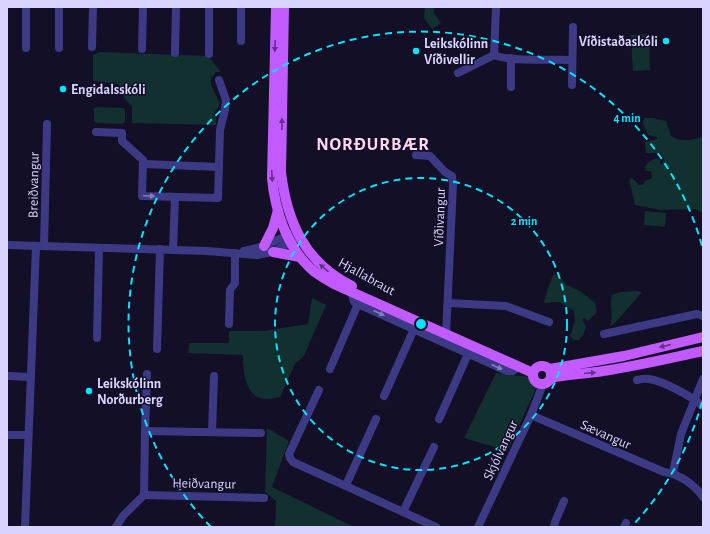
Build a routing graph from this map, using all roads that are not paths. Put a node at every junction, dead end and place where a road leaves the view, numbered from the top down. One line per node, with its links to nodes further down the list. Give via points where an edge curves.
1 (26, 7): 14 (street)
2 (59, 7): 15 (street)
3 (93, 7): 13 (street)
4 (143, 7): 16 (street)
5 (176, 7): 17 (street)
6 (209, 7): 18 (street)
7 (241, 7): 12 (street)
8 (276, 7): 32 (main road, Hjallabraut, one-way to 32, via 271,157 273,188)
9 (284, 7): 33 (main road, Hjallabraut, one-way to 9, via 281,172)
10 (496, 7): 19 (street)
11 (573, 27): 21 (street)
12 (241, 41)
13 (92, 47)
14 (26, 48)
15 (59, 48)
16 (142, 48)
17 (175, 53)
18 (209, 54)
19 (494, 55): 20 (street); 22 (street)
20 (511, 58): 21 (street); 25 (street)
21 (572, 60): 24 (street)
22 (458, 73)
23 (219, 80): 30 (street, via 226,100 221,120)
24 (572, 85)
25 (511, 87)
26 (47, 124): 36 (street, Breiðvangur)
27 (96, 132): 29 (street, via 122,133 122,141 143,160)
28 (416, 155): 45 (street, Víðivangur, via 430,156 452,176 454,184)
29 (143, 164): 30 (street); 31 (street, one-way to 31, via 142,196)
30 (218, 167): 31 (street, via 218,198)
31 (174, 197): 40 (street)
32 (278, 210): 33 (main road, Hjallabraut); 37 (main road)
33 (294, 236): 37 (street); 41 (street); 43 (main road, Hjallabraut); 51 (main road, Hjallabraut, one-way to 33, via 340,279 322,267)
34 (7, 245): 35 (street)
35 (36, 246): 36 (street); 64 (street)
36 (44, 246): 38 (street)
37 (264, 246): 42 (street)
38 (99, 248): 39 (street); 54 (street)
39 (160, 249): 40 (street); 55 (street)
40 (173, 250): 42 (street)
41 (274, 252): 42 (street, via 257,255); 43 (main road)
42 (235, 253): 49 (street)
43 (300, 256): 44 (main road, Hjallabraut, via 321,277)
44 (350, 291): 46 (street, Hjallabraut, via 354,302); 51 (main road, Hjallabraut)
45 (448, 303): 48 (street, via 506,306); 51 (street, Víðivangur)
46 (358, 304): 50 (street, Hjallabraut, one-way to 50); 59 (street, Hjallabraut)
47 (703, 316): 52 (street, via 697,314)
48 (549, 322)
49 (229, 324)
50 (414, 329): 57 (street, Hjallabraut); 69 (street)
51 (446, 332): 58 (main road, Hjallabraut); 60 (main road, Hjallabraut)
52 (604, 334)
53 (703, 337): 65 (main road, one-way to 65)
54 (97, 338)
55 (157, 349)
56 (703, 351): 65 (main road, one-way to 56, via 627,367)
57 (468, 354): 58 (street, Hjallabraut, one-way to 58, via 507,371); 74 (street)
58 (519, 367): 60 (main road, Hjallabraut)
59 (330, 369)
60 (535, 370): 65 (main road, via 545,366); 65 (main road, via 537,382)
61 (146, 374): 75 (street)
62 (7, 376): 64 (street)
63 (214, 376): 76 (street)
64 (30, 377): 79 (street)
65 (548, 377): 72 (street, Skjólvangur)
66 (703, 379): 70 (street)
67 (637, 380): 70 (street, via 656,380)
68 (319, 390): 82 (street, via 289,454 290,458 293,462)
69 (384, 396)
70 (694, 399): 71 (street); 81 (street, via 681,434)
71 (703, 406)
72 (530, 415): 81 (street, Sævangur, via 650,467); 91 (street, Skjólvangur)
73 (376, 419): 82 (street)
74 (439, 419)
75 (146, 431): 76 (street); 83 (street)
76 (212, 432): 77 (street)
77 (261, 433)
78 (7, 435): 79 (street)
79 (28, 435): 88 (street)
80 (434, 447): 87 (street)
81 (673, 473): 84 (street, Sævangur, via 694,487)
82 (346, 486): 87 (street)
83 (144, 495): 85 (street, Heiðvangur); 89 (street)
84 (703, 497)
85 (264, 498)
86 (564, 501): 92 (street)
87 (403, 512): 90 (street)
88 (26, 527)
89 (116, 527)
90 (436, 527)
91 (478, 527)
92 (554, 527)

